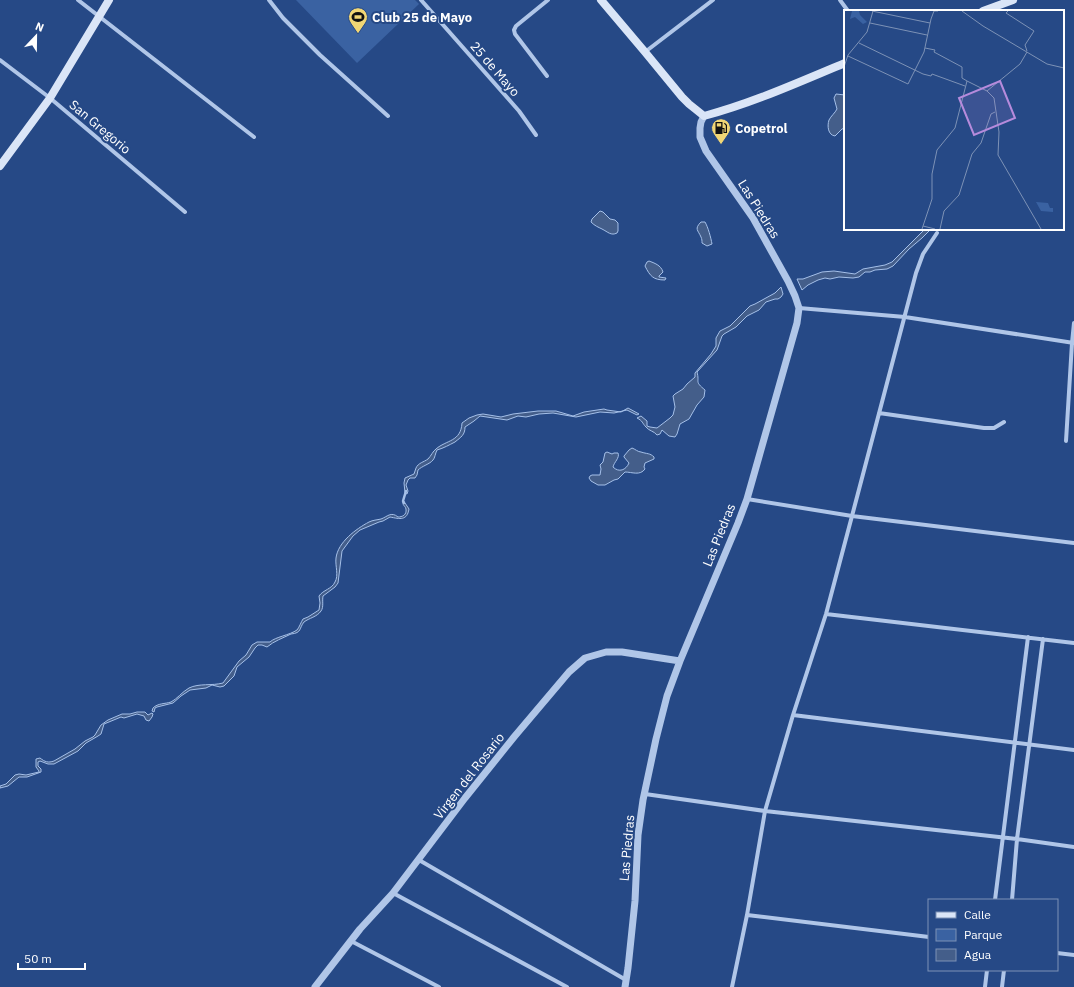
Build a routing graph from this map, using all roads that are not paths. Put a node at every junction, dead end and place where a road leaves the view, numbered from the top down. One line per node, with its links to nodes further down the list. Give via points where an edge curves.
1 (78, 0): 12 (street)
2 (109, 0): 12 (main road)
3 (269, 0): 18 (street, via 304,39)
4 (421, 0): 20 (street, 25 de Mayo)
5 (548, 0): 16 (street, via 514,30)
6 (601, 0): 13 (main road)
7 (713, 0): 13 (street)
8 (840, 0): 10 (street)
9 (1013, 0): 11 (main road)
10 (847, 10)
11 (986, 10)
12 (99, 16): 17 (main road); 21 (street)
13 (646, 52): 19 (main road, via 682,97)
14 (0, 60): 17 (street, San Gregorio)
15 (844, 63): 19 (main road, via 765,96)
16 (547, 76)
17 (50, 98): 22 (main road); 23 (street, San Gregorio)
18 (388, 116)
19 (704, 116): 25 (street, Las Piedras, via 700,137 706,151 753,218 788,281)
20 (536, 134)
21 (254, 137)
22 (0, 166)
23 (184, 212)
24 (938, 234): 26 (street, via 923,254)
25 (799, 308): 26 (street); 32 (street, Las Piedras, via 797,323)
26 (905, 317): 28 (street); 29 (street)
27 (1074, 323): 28 (street)
28 (1073, 343): 31 (street)
29 (880, 413): 30 (street, via 984,428 994,428); 33 (street)
30 (1004, 422)
31 (1066, 441)
32 (746, 499): 33 (street); 39 (street, Las Piedras)
33 (852, 516): 34 (street); 35 (street)
34 (1074, 543)
35 (826, 614): 36 (street); 40 (street)
36 (1028, 637): 37 (street); 41 (street)
37 (1043, 639): 38 (street); 42 (street)
38 (1074, 643)
39 (680, 661): 44 (street, Las Piedras, via 667,696); 49 (street, Virgen del Rosario, via 622,652 606,652 585,658 569,672 514,737)
40 (793, 715): 41 (street); 45 (street)
41 (1014, 743): 42 (street); 46 (street)
42 (1030, 745): 43 (street); 47 (street)
43 (1074, 750)
44 (645, 794): 45 (street); 60 (street, Las Piedras, via 638,835 635,901)
45 (765, 811): 46 (street); 53 (street)
46 (1003, 838): 47 (street); 51 (street)
47 (1017, 840): 48 (street); 52 (street)
48 (1074, 847)
49 (419, 860): 50 (street, Virgen del Rosario); 60 (street)
50 (393, 893): 55 (street, Virgen del Rosario); 63 (street)
51 (995, 899)
52 (1012, 899)
53 (747, 915): 54 (street); 64 (street)
54 (928, 937)
55 (351, 941): 61 (street, Virgen del Rosario); 62 (street)
56 (1058, 953): 57 (street)
57 (1074, 955)
58 (987, 971): 65 (street)
59 (1004, 971): 66 (street)
60 (626, 983)
61 (315, 987)
62 (439, 987)
63 (567, 987)
64 (732, 987)
65 (985, 987)
66 (1002, 987)

